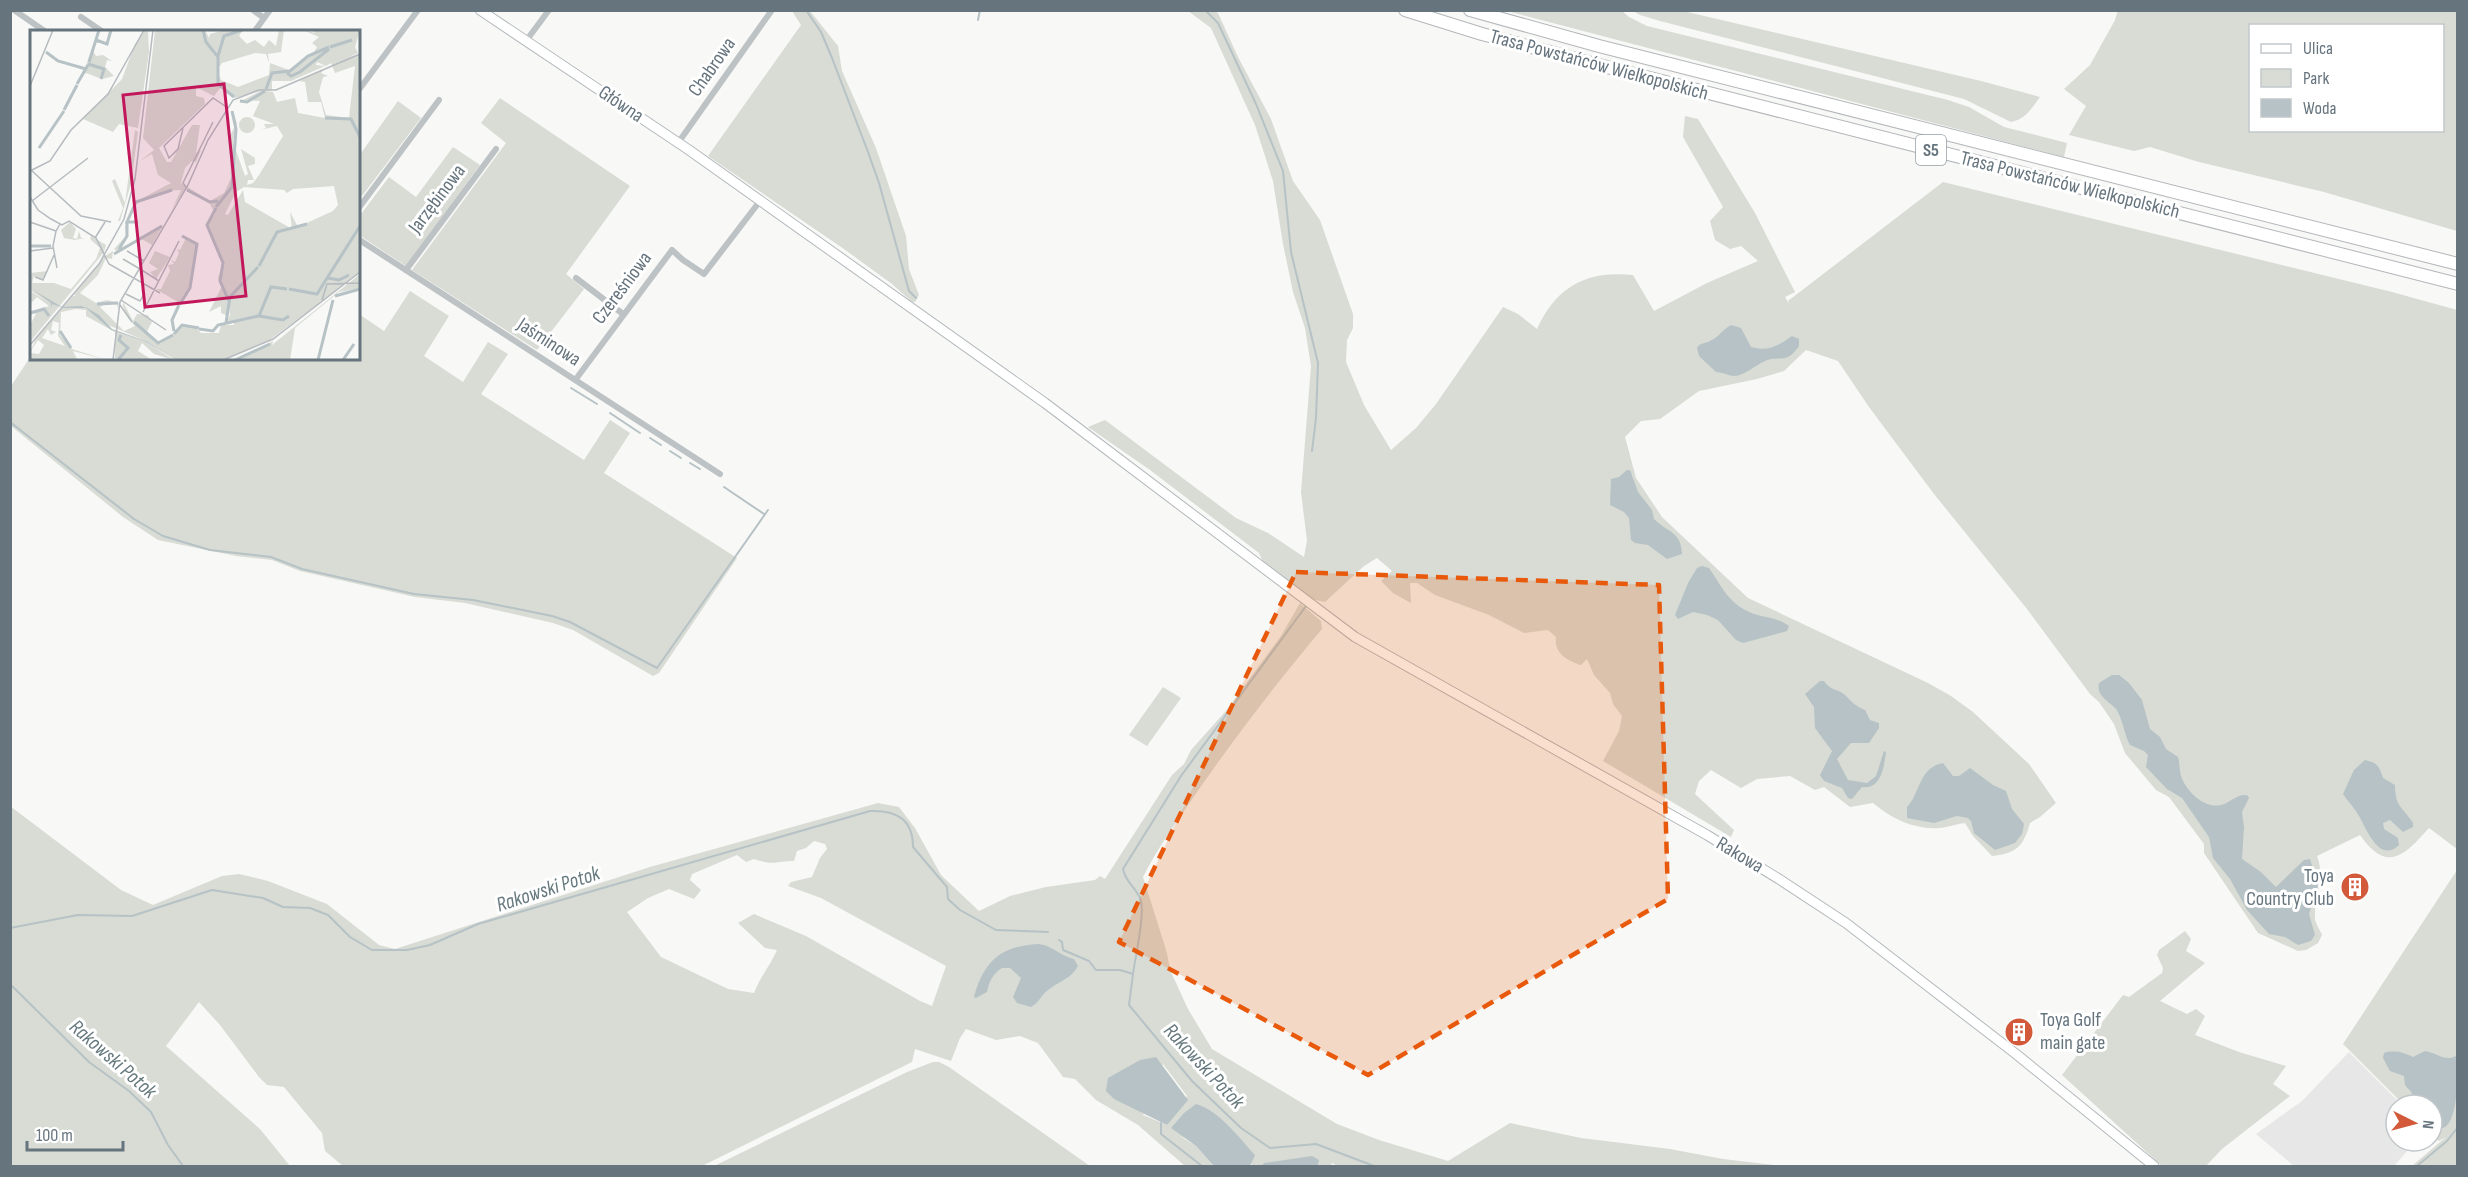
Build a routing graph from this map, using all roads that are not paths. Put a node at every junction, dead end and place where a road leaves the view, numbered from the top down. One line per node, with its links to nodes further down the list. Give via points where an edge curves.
1 (14, 10): 12 (street)
2 (253, 10): 11 (street)
3 (270, 10): 11 (street)
4 (418, 10): 16 (street)
5 (480, 10): 15 (street, Główna)
6 (549, 10): 15 (street)
7 (772, 10): 18 (street, Chabrowa)
8 (1405, 10): 26 (highway, Trasa Powstańców Wielkopolskich / S5, via 1616,70)
9 (1470, 10): 23 (highway, Trasa Powstańców Wielkopolskich / S5)
10 (81, 17): 13 (street)
11 (264, 18): 14 (street)
12 (43, 30)
13 (101, 30)
14 (255, 30)
15 (526, 41): 18 (street, Główna)
16 (360, 88)
17 (440, 100): 21 (street)
18 (678, 143): 20 (street, Główna)
19 (495, 149): 24 (street, Jarzębinowa)
20 (760, 201): 27 (street, Czereśniowa, via 704,274 672,250); 30 (street, Rakowa, via 1045,403 1374,650 1707,835 1846,923)
21 (360, 206)
22 (360, 240): 24 (street, Jaśminowa)
23 (2457, 264)
24 (406, 270): 28 (street, Jaśminowa)
25 (576, 278): 27 (street)
26 (2457, 284)
27 (623, 314): 28 (street, Czereśniowa)
28 (576, 379): 29 (street, Jaśminowa)
29 (720, 474)
30 (2154, 1167)

